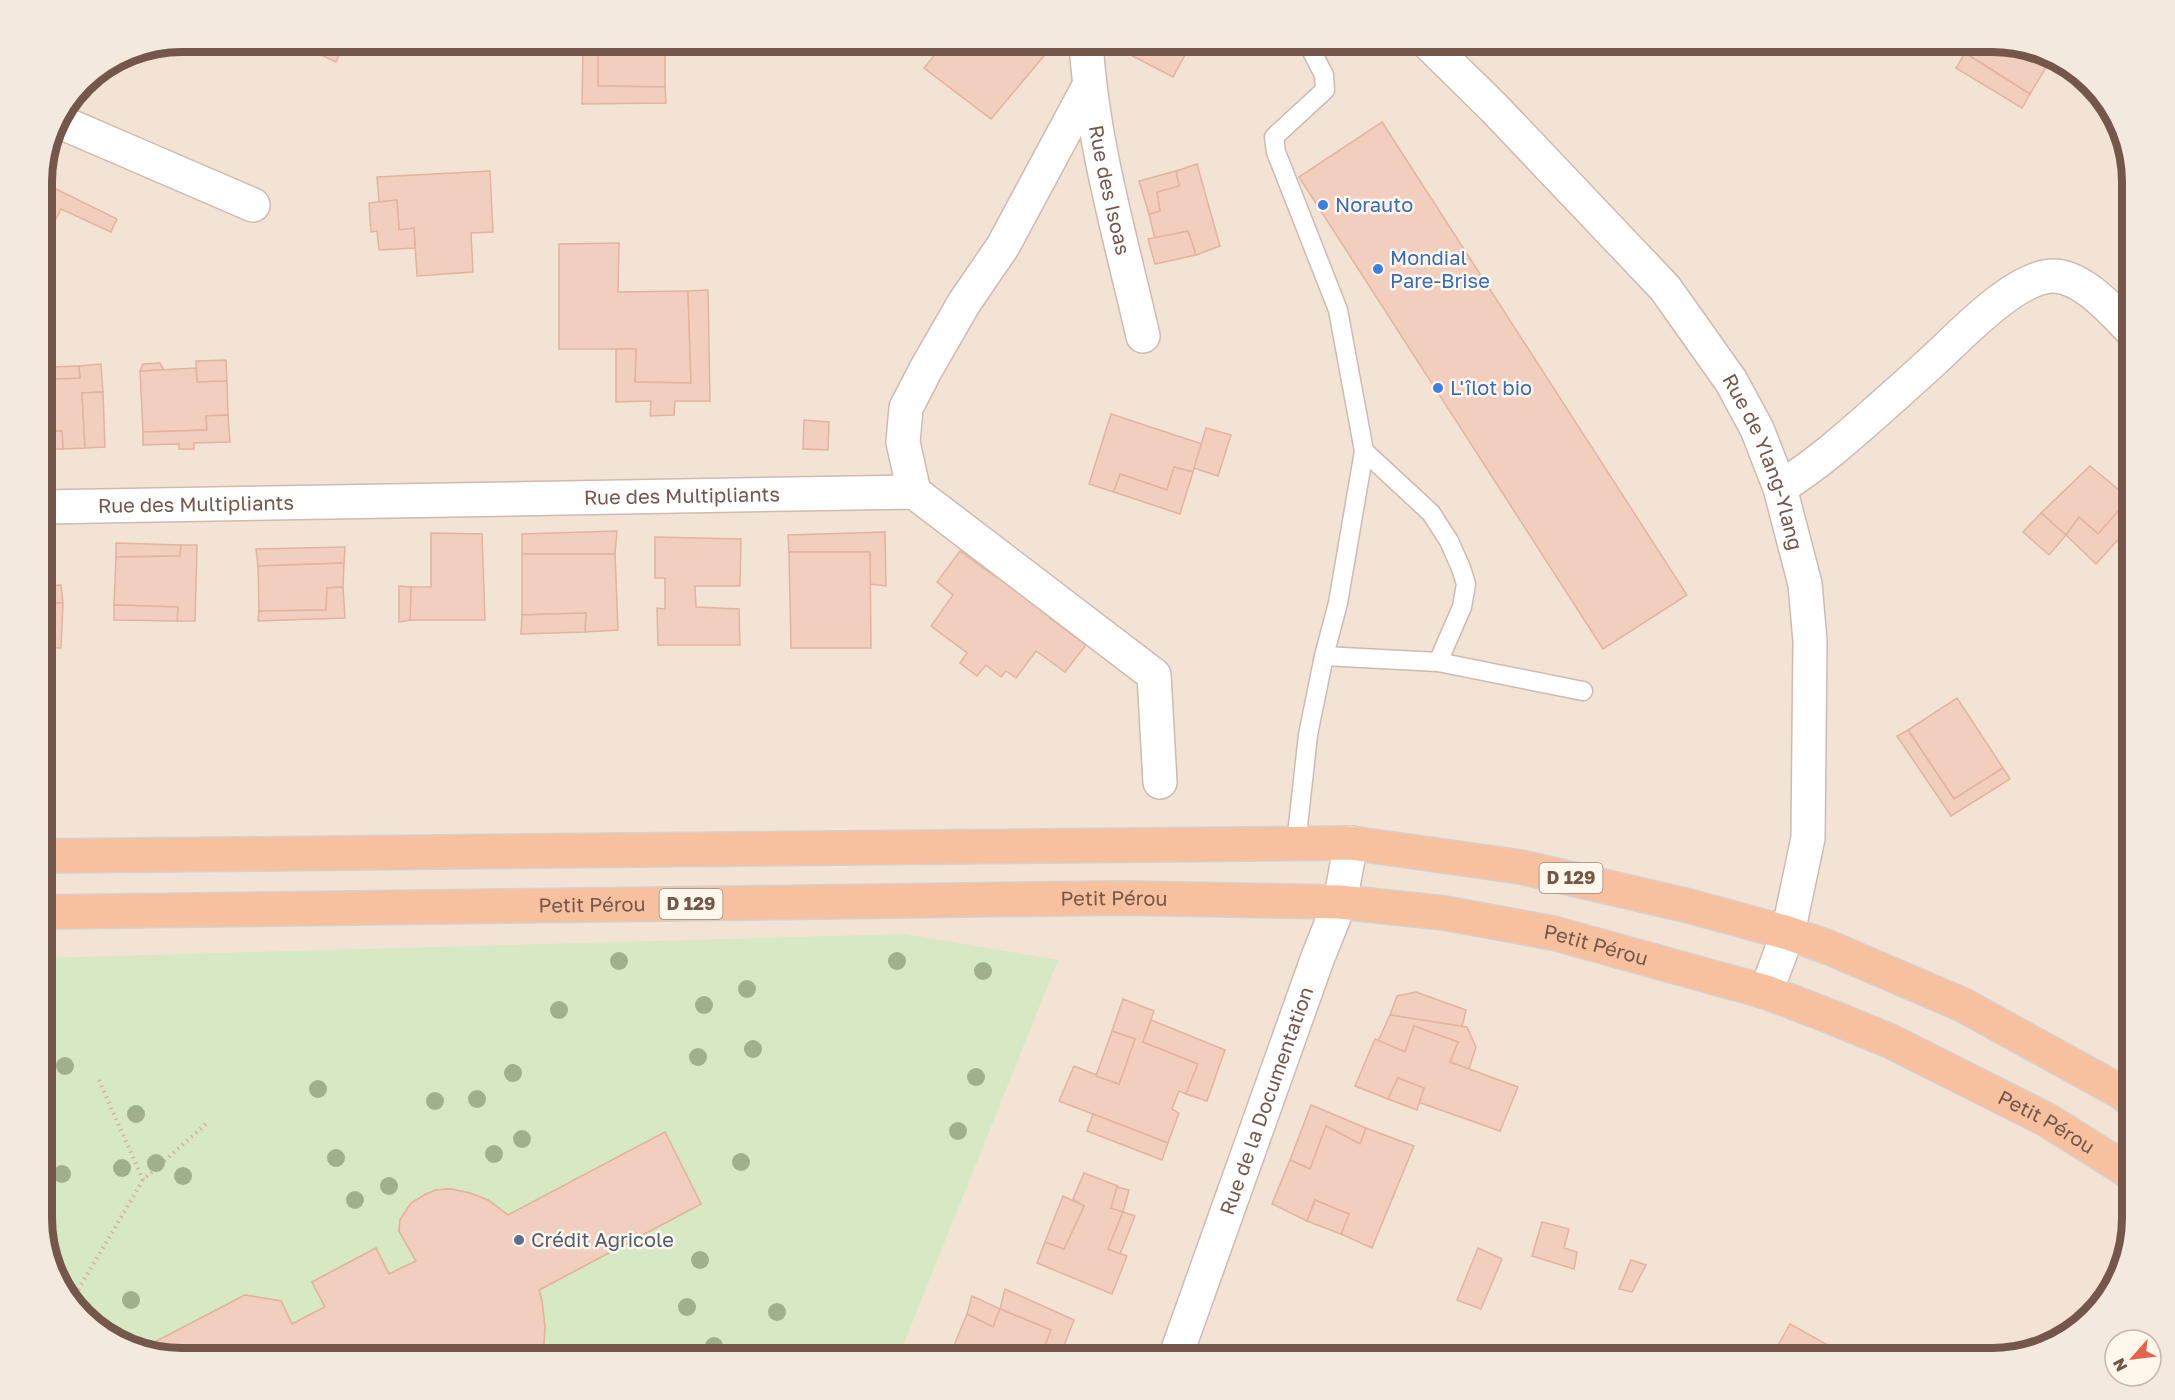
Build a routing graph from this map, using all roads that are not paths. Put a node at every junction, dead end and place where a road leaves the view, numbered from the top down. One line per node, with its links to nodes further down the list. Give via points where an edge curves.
1 (1087, 52): 4 (street, Rue des Isoas)
2 (1312, 52): 9 (lane, via 1325,90 1274,136 1276,152 1338,310)
3 (1437, 52): 10 (street, Rue de Ylang-Ylang, via 1665,288 1731,381 1757,429)
4 (1089, 86): 8 (street, Rue des Isoas); 11 (street, via 1003,246 964,303 906,408 903,442)
5 (66, 124): 6 (street)
6 (253, 205)
7 (2122, 321): 10 (street, via 2076,281 2052,276 2032,281 1974,321 1831,451)
8 (1143, 336)
9 (1364, 451): 13 (lane, via 1338,603); 14 (lane, via 1431,513 1461,568 1466,584 1462,607)
10 (1780, 488): 22 (street, Rue de Ylang-Ylang, via 1805,584 1810,641 1808,838)
11 (914, 492): 12 (street, Rue des Multipliants); 16 (street, via 1154,675)
12 (53, 507)
13 (1324, 656): 14 (lane); 18 (lane, via 1308,735)
14 (1437, 662): 15 (lane)
15 (1584, 691)
16 (1160, 782)
17 (1351, 843): 18 (highway, D 129); 20 (street, Rue de la Documentation); 22 (highway, D 129, via 1521,867)
18 (1296, 844): 19 (highway, D 129)
19 (53, 856)
20 (1340, 902): 21 (highway, Petit Pérou / D 129, via 1122,898); 23 (highway, Petit Pérou / D 129, via 1444,913 1553,933); 26 (street, Rue de la Documentation)
21 (53, 912)
22 (1788, 933): 23 (street, Rue de Ylang-Ylang); 24 (highway, D 129, via 1963,1005)
23 (1766, 992): 25 (highway, Petit Pérou / D 129, via 1890,1041 2047,1120)
24 (2122, 1093)
25 (2122, 1167)
26 (1178, 1348)

